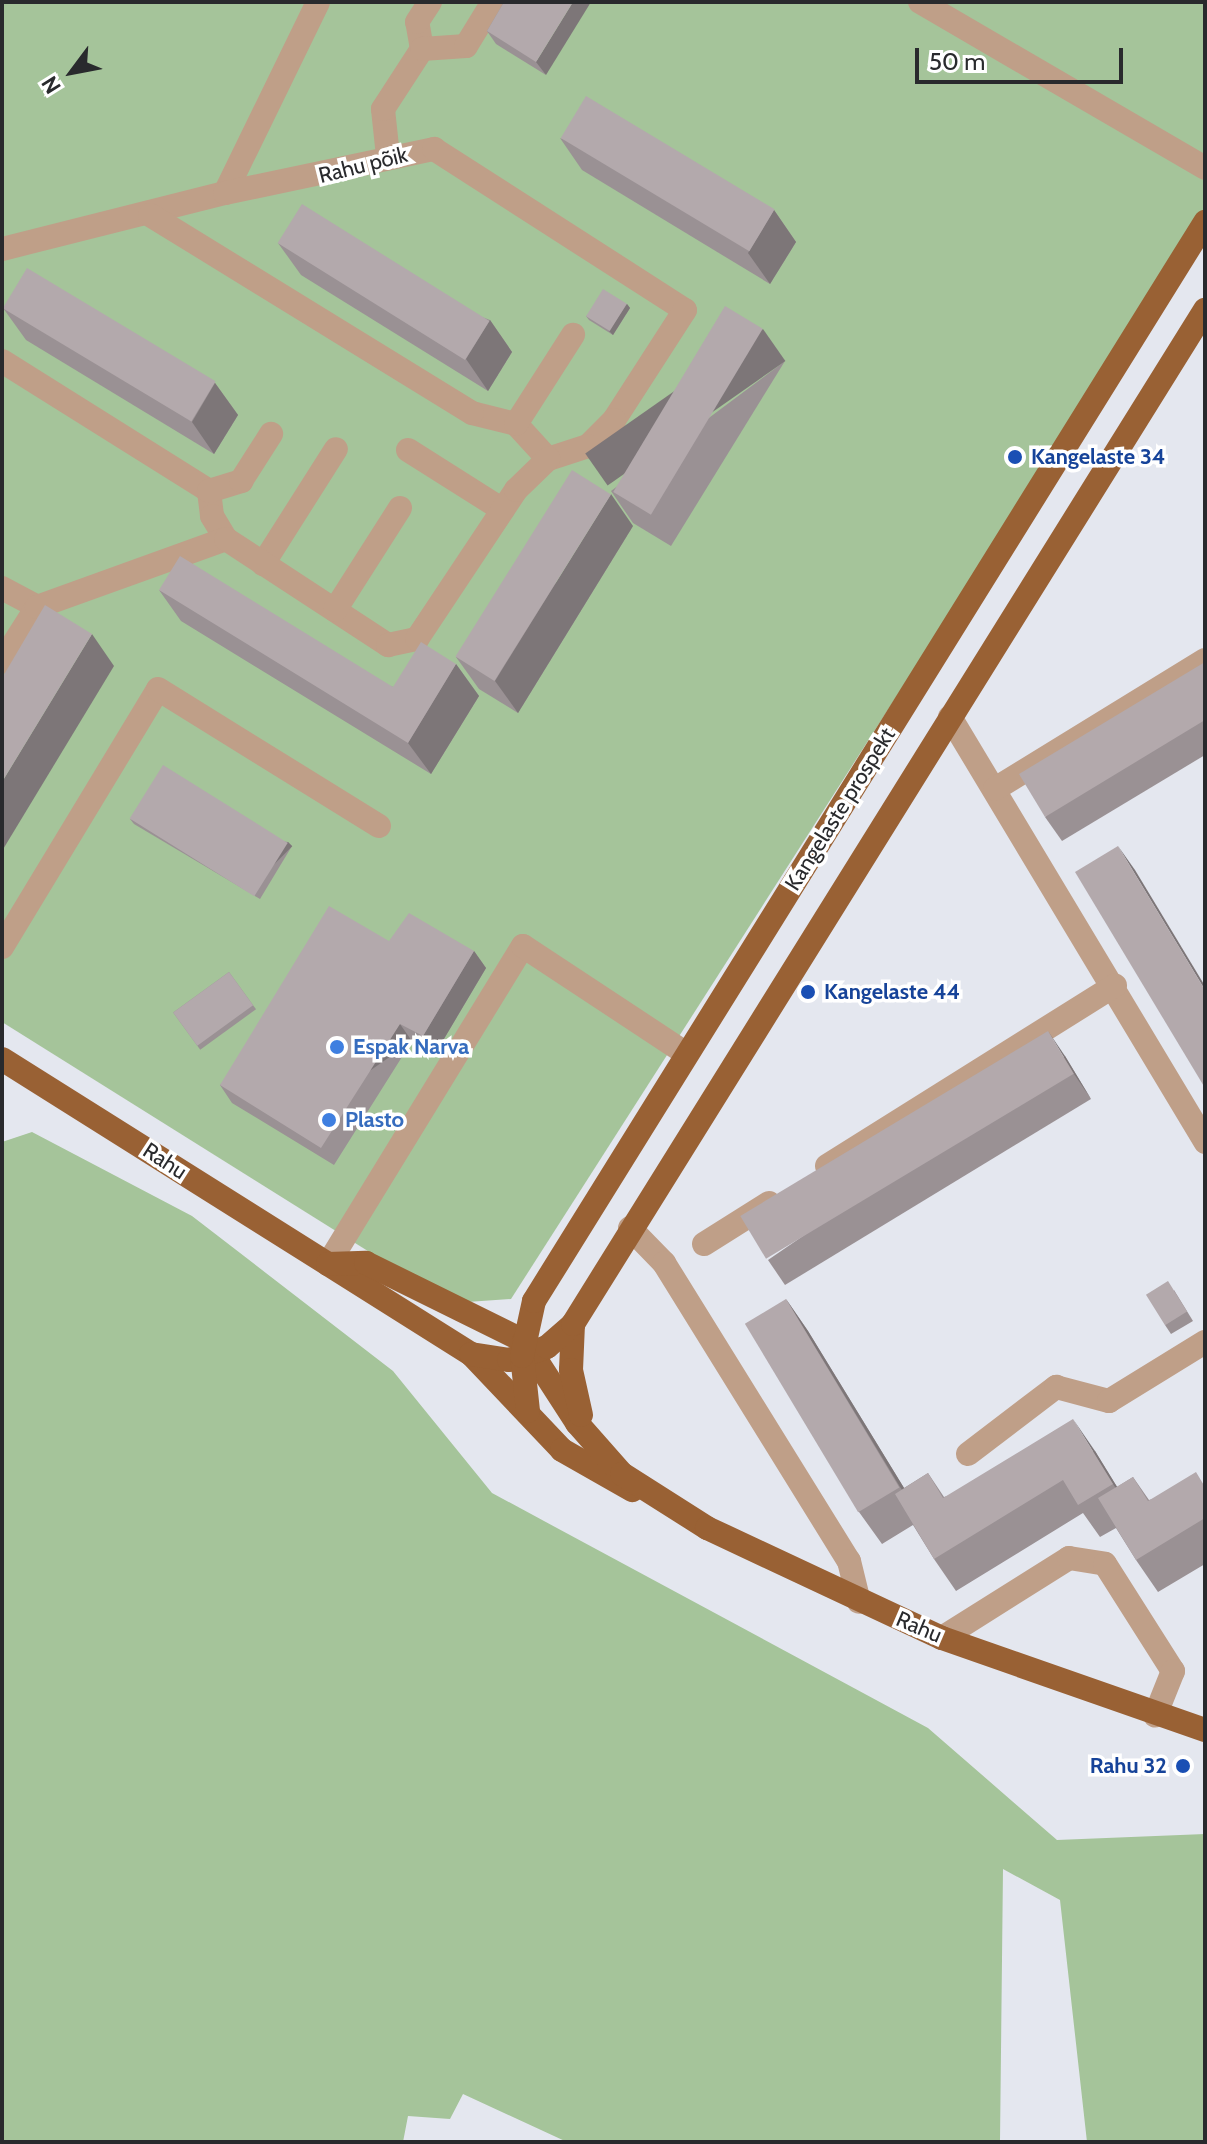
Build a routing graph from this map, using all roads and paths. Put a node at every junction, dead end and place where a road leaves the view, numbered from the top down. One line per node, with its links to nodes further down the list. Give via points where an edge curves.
1 (318, 2): 8 (street)
2 (430, 2): 5 (street, via 417,22)
3 (493, 2): 5 (street, via 466,46)
4 (920, 2): 7 (street)
5 (422, 49): 6 (street, via 383,109)
6 (388, 156): 8 (street, Rahu põik); 19 (street, Rahu põik, via 434,149 685,310 614,420 588,446)
7 (1205, 168)
8 (225, 193): 9 (street, Rahu põik)
9 (150, 215): 11 (street, Rahu põik); 15 (street, via 472,413)
10 (1205, 222): 35 (main road, Kangelaste prospekt)
11 (2, 249)
12 (1205, 310): 30 (main road, Kangelaste prospekt)
13 (573, 335): 15 (street)
14 (2, 361): 20 (street)
15 (516, 424): 19 (street)
16 (271, 434): 20 (street, via 241,481)
17 (336, 449): 24 (street)
18 (408, 450): 22 (street)
19 (548, 459): 22 (street)
20 (209, 491): 23 (street, via 212,516)
21 (400, 508): 27 (street)
22 (503, 510): 27 (street, via 417,639 388,645)
23 (226, 539): 24 (street); 26 (street)
24 (263, 564): 27 (street)
25 (2, 588): 26 (street)
26 (37, 607): 29 (street)
27 (335, 610)
28 (1205, 660): 31 (street)
29 (2, 662)
30 (950, 717): 31 (street); 38 (main road, Kangelaste prospekt)
31 (995, 789): 34 (street)
32 (379, 826): 33 (street, via 158,689)
33 (2, 947)
34 (1115, 985): 37 (street); 39 (street)
35 (687, 1054): 40 (street, via 523,946); 41 (main road, Kangelaste prospekt)
36 (2, 1060): 40 (main road, Rahu)
37 (1205, 1142)
38 (630, 1228): 43 (main road, Kangelaste prospekt); 51 (street, via 664,1263 849,1561)
39 (704, 1244)
40 (328, 1264): 42 (main road, Rahu, via 366,1263); 46 (main road, Rahu)
41 (534, 1301): 42 (main road); 45 (main road, Kangelaste prospekt)
42 (480, 1316): 45 (main road, Rahu)
43 (573, 1324): 45 (main road); 48 (main road, via 571,1370)
44 (1205, 1342): 49 (street, via 1109,1401 1056,1387)
45 (527, 1350): 46 (main road); 47 (main road, Kangelaste prospekt); 48 (main road, Rahu)
46 (471, 1354): 47 (main road, Rahu)
47 (528, 1411): 50 (main road, Rahu, via 593,1472)
48 (593, 1439): 50 (main road, Rahu)
49 (968, 1454)
50 (646, 1493): 51 (main road, Rahu)
51 (859, 1602): 52 (main road, Rahu)
52 (942, 1638): 53 (main road, Rahu); 53 (street, via 1069,1558 1105,1564 1173,1671)
53 (1155, 1716): 54 (main road, Rahu)
54 (1205, 1730)

